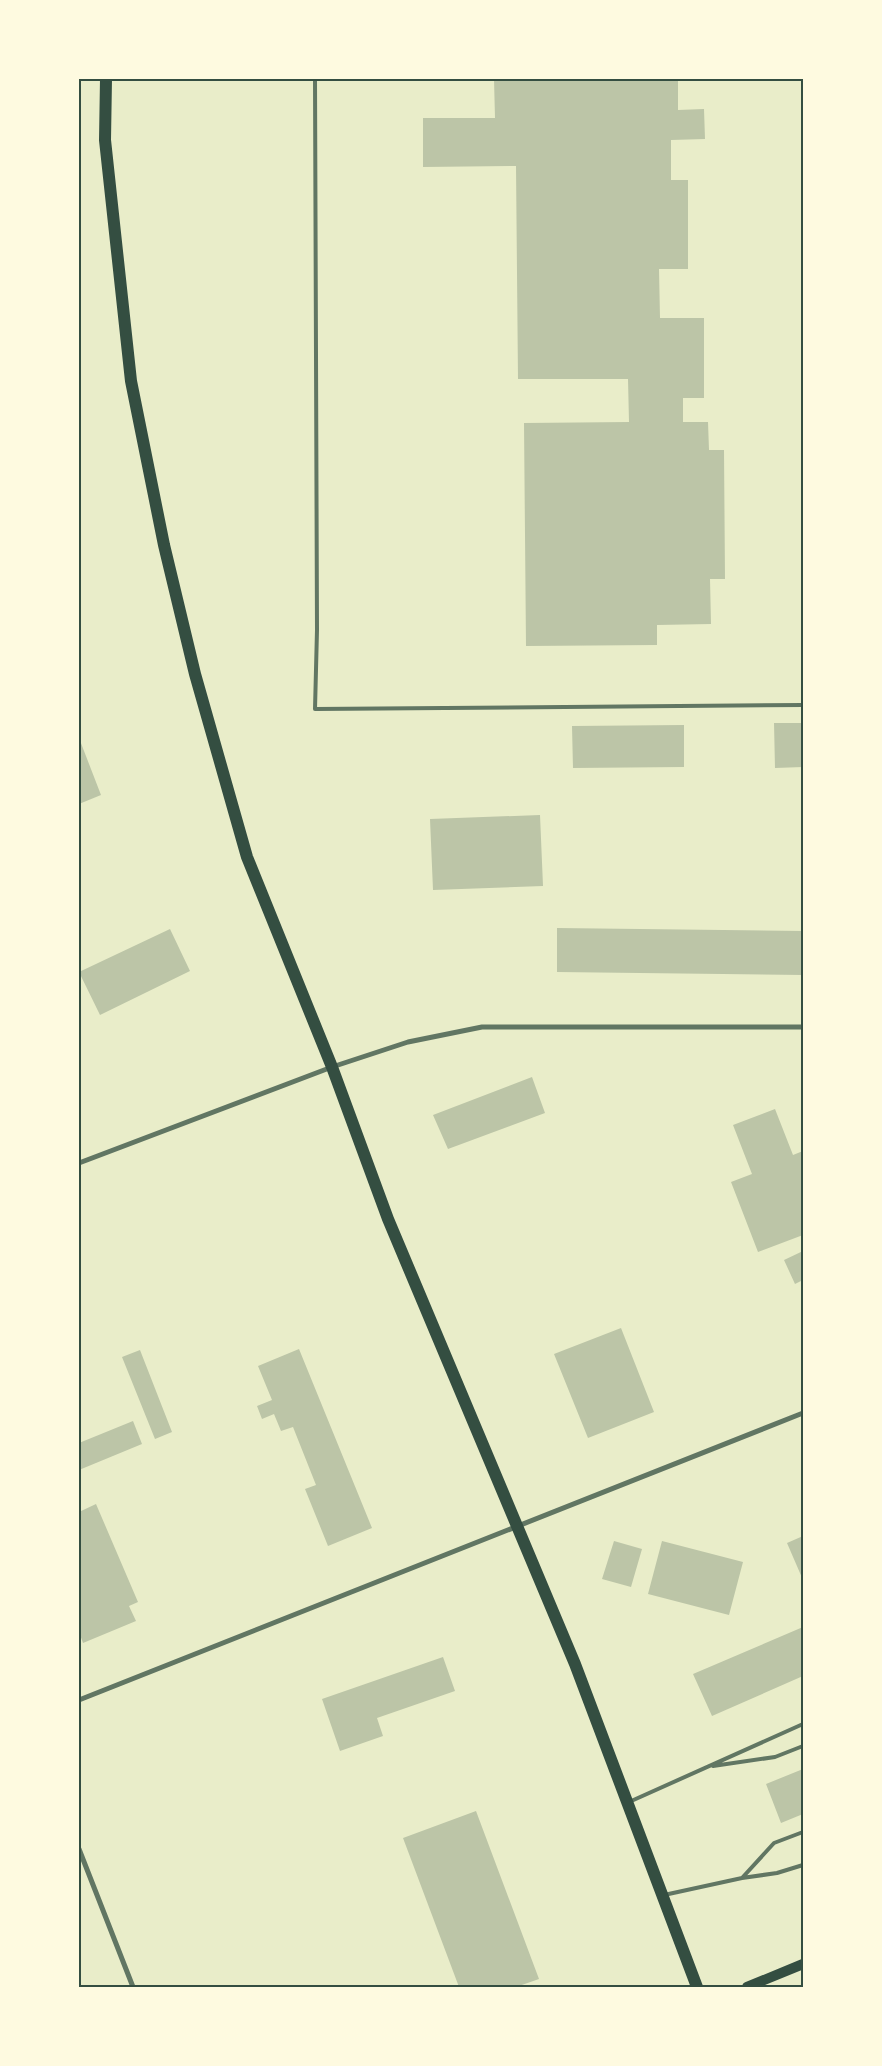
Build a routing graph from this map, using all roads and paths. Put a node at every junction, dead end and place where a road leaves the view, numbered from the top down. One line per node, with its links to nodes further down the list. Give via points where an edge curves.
1 (106, 79): 5 (main road, via 105,140 131,380 164,545 195,674 247,857)
2 (315, 79): 3 (lane, via 315,709)
3 (803, 705)
4 (803, 1027): 5 (street, via 482,1028 408,1042)
5 (332, 1067): 6 (street); 8 (main road, via 388,1219)
6 (79, 1163)
7 (803, 1413): 8 (street)
8 (517, 1527): 9 (street); 13 (main road, via 575,1664)
9 (79, 1700)
10 (803, 1724): 12 (lane)
11 (803, 1746): 12 (lane, via 774,1757)
12 (708, 1767): 13 (lane)
13 (627, 1803): 18 (main road)
14 (803, 1832): 17 (lane, via 774,1844)
15 (79, 1849): 20 (street)
16 (803, 1865): 17 (lane)
17 (742, 1878): 18 (lane)
18 (662, 1895): 21 (main road)
19 (803, 1964): 22 (main road)
20 (133, 1987)
21 (697, 1987)
22 (747, 1987)

